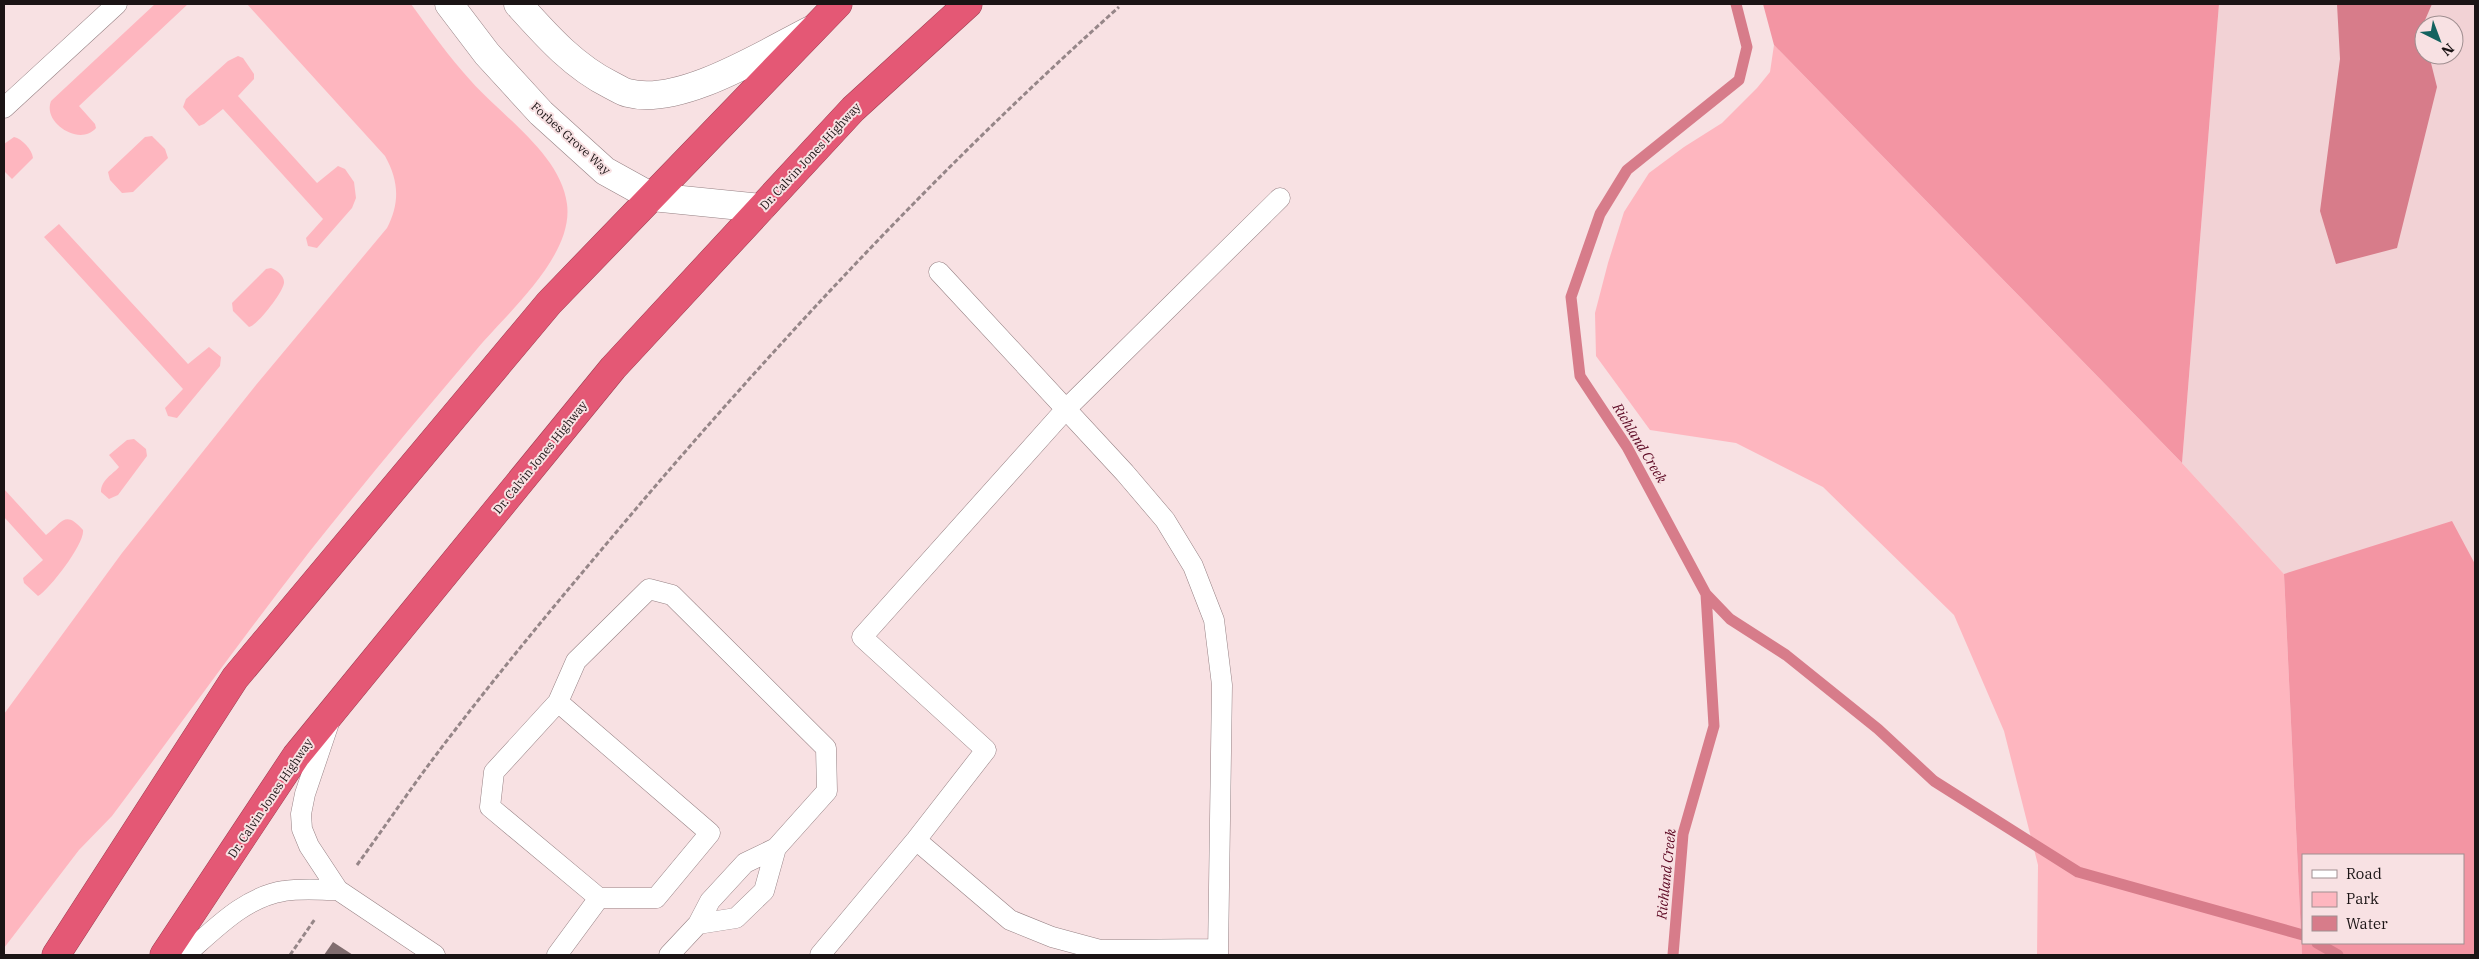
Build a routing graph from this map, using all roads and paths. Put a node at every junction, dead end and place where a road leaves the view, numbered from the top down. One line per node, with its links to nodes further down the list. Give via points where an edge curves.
1 (117, 4): 8 (lane)
2 (449, 4): 9 (street, Forbes Grove Way, via 487,54 541,113 605,171)
3 (518, 4): 7 (street, via 556,46 590,75 628,93 666,95 717,77)
4 (838, 4): 7 (highway)
5 (968, 4): 11 (highway, Dr. Calvin Jones Highway, via 853,109)
6 (1119, 7): 18 (path, via 1029,88 940,175 708,425 575,580 452,734)
7 (813, 30): 9 (highway)
8 (4, 108)
9 (652, 197): 11 (street, Forbes Grove Way); 24 (highway, via 549,303 235,678)
10 (1280, 198): 13 (lane)
11 (761, 208): 15 (highway, Dr. Calvin Jones Highway, via 613,368)
12 (939, 272): 13 (lane)
13 (1066, 409): 16 (lane, via 862,637 986,750); 23 (lane, via 1165,520 1193,566 1214,620 1222,685)
14 (558, 702): 17 (lane, via 576,661 649,589 672,595 826,748 827,791); 20 (lane, via 494,772 490,807); 20 (lane, via 710,833 656,898)
15 (334, 709): 19 (lane, via 301,814 302,829 309,846); 25 (highway, Dr. Calvin Jones Highway, via 296,756)
16 (916, 840): 23 (lane, via 1010,920 1052,937 1100,950); 31 (lane)
17 (776, 848): 22 (lane, via 746,864 710,901); 22 (lane, via 764,891 736,918)
18 (353, 870)
19 (338, 890): 26 (lane, via 284,891 264,897 227,919); 28 (lane)
20 (599, 898): 29 (lane)
21 (321, 912): 27 (path)
22 (698, 924): 30 (lane)
23 (1218, 952)
24 (56, 955)
25 (164, 955)
26 (185, 955)
27 (290, 955)
28 (435, 955)
29 (557, 955)
30 (669, 955)
31 (820, 955)

